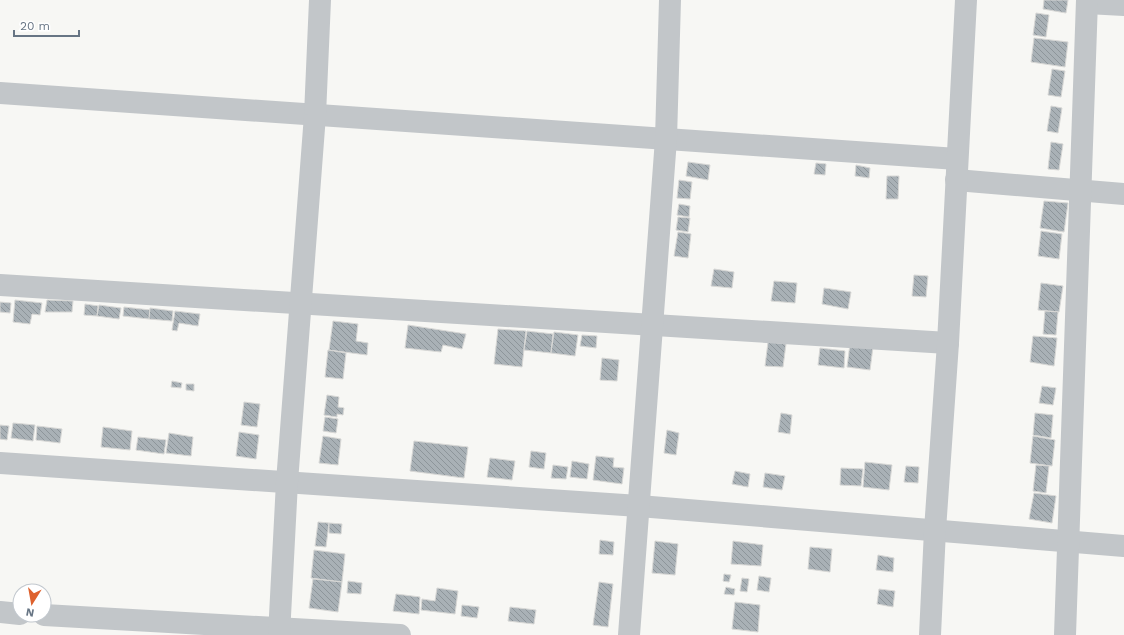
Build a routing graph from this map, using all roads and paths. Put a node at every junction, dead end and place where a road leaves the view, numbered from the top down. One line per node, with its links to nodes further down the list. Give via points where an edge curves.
1 (320, 0): 7 (street)
2 (670, 0): 8 (street)
3 (966, 0): 9 (street)
4 (1087, 2): 5 (street); 10 (street)
5 (1124, 5)
6 (0, 93): 7 (street)
7 (315, 115): 8 (street); 13 (street)
8 (666, 139): 9 (street); 14 (street)
9 (957, 169): 10 (street); 15 (street)
10 (1081, 190): 11 (street); 20 (street)
11 (1124, 194)
12 (0, 285): 13 (street)
13 (300, 304): 14 (street); 17 (street)
14 (652, 325): 15 (street); 18 (street)
15 (948, 343): 19 (street)
16 (0, 463): 17 (street)
17 (287, 482): 18 (street); 25 (street)
18 (639, 506): 19 (street); 27 (street)
19 (935, 530): 20 (street); 28 (street)
20 (1070, 540): 21 (street); 29 (street)
21 (1124, 546)
22 (0, 612): 23 (street)
23 (12, 613)
24 (52, 616): 25 (street)
25 (280, 632): 26 (street)
26 (400, 635)
27 (629, 635)
28 (930, 635)
29 (1065, 635)

